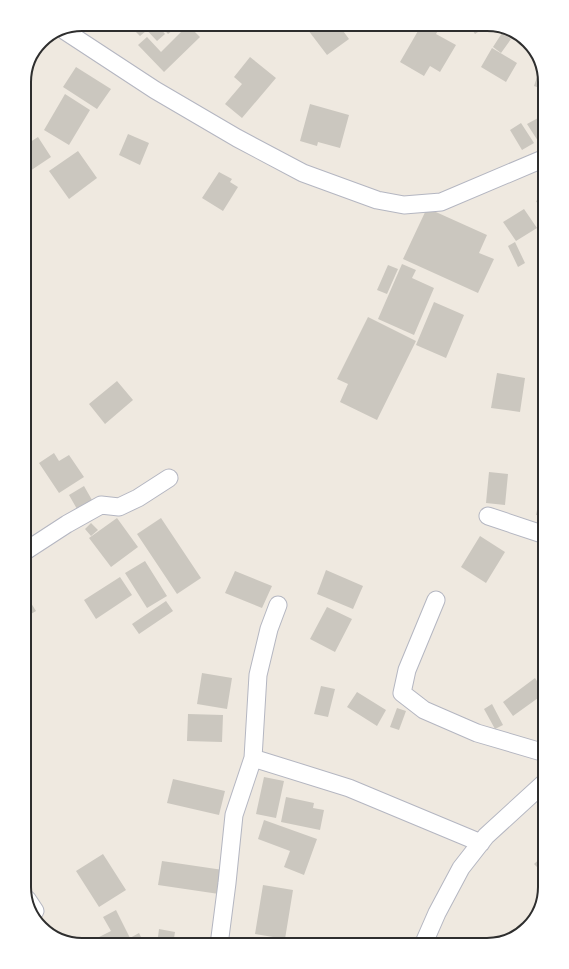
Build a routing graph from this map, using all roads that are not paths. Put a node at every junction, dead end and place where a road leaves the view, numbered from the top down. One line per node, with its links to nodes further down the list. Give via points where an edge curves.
1 (68, 33): 2 (street, via 155,90 237,138 303,173 377,200 404,205 441,202)
2 (538, 161)
3 (169, 478): 6 (street, via 119,507 101,505)
4 (488, 516): 5 (street)
5 (538, 533)
6 (31, 547)
7 (436, 600): 9 (street, via 407,670 402,693 424,710 477,733)
8 (278, 605): 10 (street, via 269,629 258,675)
9 (538, 750)
10 (253, 758): 12 (street, via 349,788); 13 (street, via 234,815)
11 (538, 788): 12 (street)
12 (481, 843): 14 (street, via 461,868)
13 (220, 938)
14 (426, 938)

